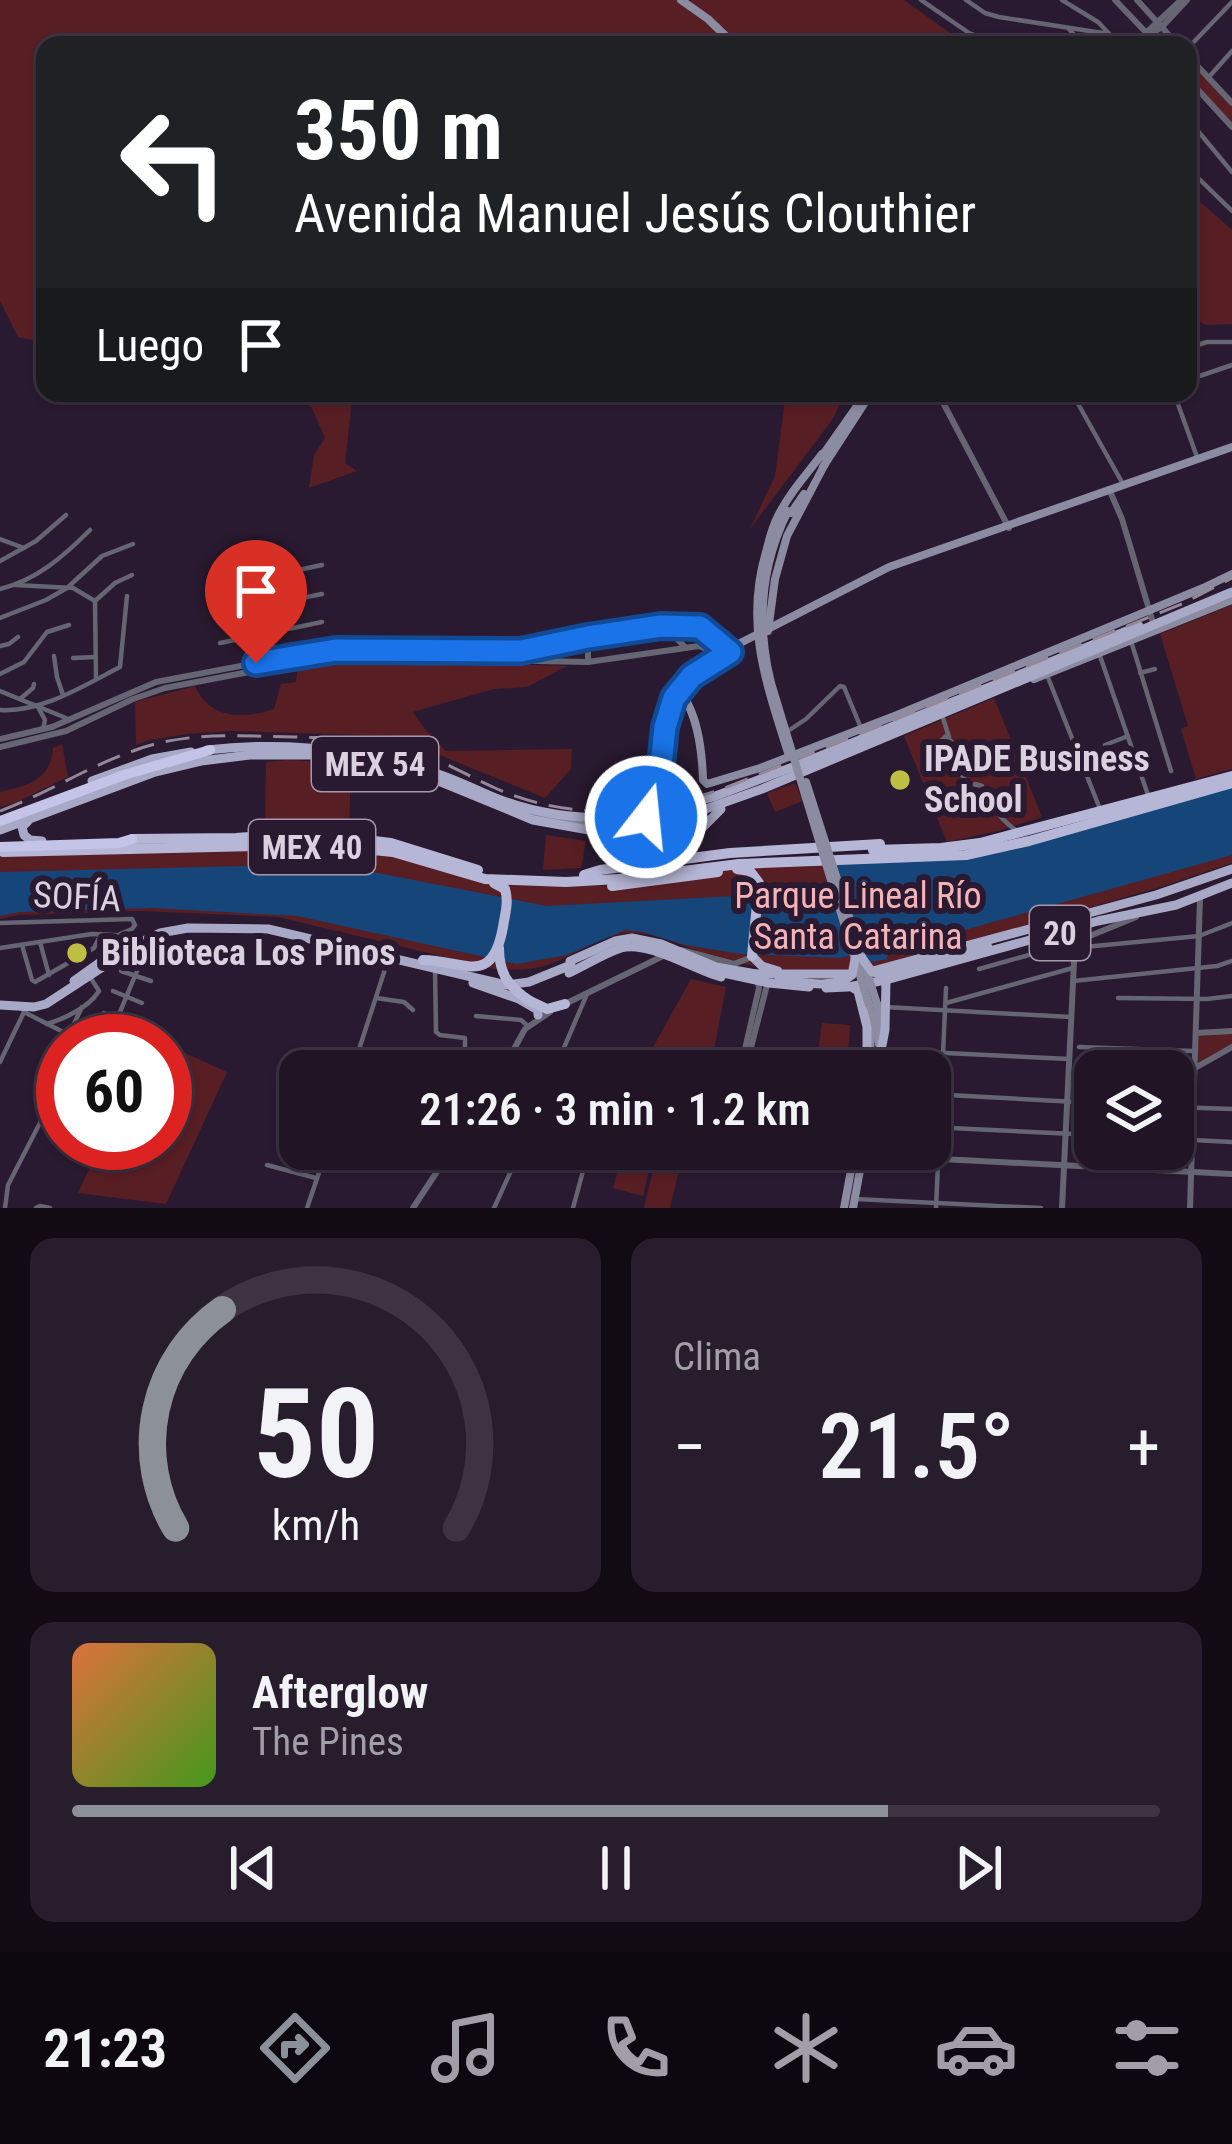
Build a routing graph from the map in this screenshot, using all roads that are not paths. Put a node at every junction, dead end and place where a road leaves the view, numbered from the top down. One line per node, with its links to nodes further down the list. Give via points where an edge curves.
1 (681, 0): 13 (main road)
2 (690, 0): 14 (main road)
3 (921, 0): 15 (street)
4 (966, 0): 11 (street, via 999,17)
5 (1062, 0): 12 (street)
6 (1115, 0): 17 (street)
7 (1137, 0): 10 (street)
8 (1184, 0): 10 (street)
9 (1232, 2): 20 (street)
10 (1160, 25): 18 (street); 19 (street)
11 (1069, 28): 12 (street); 16 (street)
12 (1109, 34)
13 (728, 36)
14 (730, 36)
15 (977, 36)
16 (1076, 36)
17 (1149, 36)
18 (1151, 36)
19 (1170, 36)
20 (1197, 42)
21 (1232, 51): 23 (street)
22 (1197, 64): 23 (street)
23 (1208, 78): 25 (street)
24 (1197, 89): 26 (street)
25 (1232, 103)
26 (1232, 127)
27 (1197, 130): 28 (street)
28 (1232, 172)
29 (1197, 174): 30 (street)
30 (1232, 211)
31 (1232, 342): 32 (street)
32 (1197, 345)
33 (1232, 365): 34 (street)
34 (1197, 377)
35 (858, 402): 41 (main road)
36 (859, 402): 41 (main road)
37 (942, 402): 46 (street)
38 (1077, 402): 43 (street)
39 (1177, 402): 42 (street)
40 (1232, 449): 42 (main road)
41 (824, 459): 56 (main road, via 777,517); 57 (main road); 181 (main road, bridge, via 789,512 765,618 769,659)
42 (1198, 460): 43 (main road); 44 (main road)
43 (1123, 484): 44 (main road)
44 (1110, 491): 46 (main road); 71 (street)
45 (66, 515): 50 (street)
46 (1008, 526): 70 (main road, via 890,567); 76 (main road, via 883,573)
47 (90, 530): 58 (street)
48 (0, 539): 50 (street)
49 (133, 544): 60 (street, via 102,556)
50 (24, 548): 51 (street)
51 (0, 560)
52 (322, 565): 55 (street)
53 (132, 574): 65 (street)
54 (1232, 574): 71 (main road)
55 (272, 575): 59 (street); 66 (street)
56 (758, 578): 57 (main road); 76 (main road)
57 (775, 579): 67 (main road)
58 (15, 585): 60 (street); 61 (street)
59 (222, 586)
60 (67, 588): 65 (street); 69 (street)
61 (0, 589)
62 (1232, 592): 71 (main road, MEX 54); 79 (main road)
63 (322, 593): 66 (street)
64 (127, 596): 95 (street, via 121,665)
65 (95, 601): 87 (street)
66 (271, 604): 68 (street); 75 (street)
67 (772, 609): 70 (main road); 76 (main road)
68 (221, 614)
69 (0, 618)
70 (787, 618): 76 (main road)
71 (1152, 619): 105 (main road, MEX 54); 107 (main road); 111 (main road, MEX 54)
72 (322, 622): 75 (street)
73 (69, 625): 93 (street, via 47,632 24,662)
74 (684, 626): 77 (street); 82 (street, via 676,635); 83 (street, via 704,629)
75 (269, 633): 80 (street); 85 (street, via 272,649); 90 (street)
76 (760, 636): 83 (main road); 109 (main road); 117 (main road)
77 (588, 637): 85 (street, via 521,651); 89 (street)
78 (18, 638): 81 (street)
79 (1131, 641): 84 (main road); 92 (street)
80 (220, 643)
81 (0, 646)
82 (686, 648): 83 (street); 89 (street)
83 (724, 653): 97 (main road)
84 (1099, 653): 94 (main road); 110 (street)
85 (296, 655): 90 (street)
86 (54, 656): 99 (street)
87 (95, 657): 88 (street); 95 (street)
88 (73, 658)
89 (588, 662): 112 (street, via 327,657 165,688 66,730)
90 (256, 663): 104 (street, via 156,682)
91 (1155, 669): 92 (street)
92 (1140, 673): 118 (street)
93 (0, 674)
94 (1047, 675): 103 (main road); 125 (street)
95 (95, 679): 99 (street)
96 (34, 684): 100 (street)
97 (678, 688): 117 (main road, via 691,708 705,784); 123 (main road, via 662,719 654,790 632,823 557,820); 126 (main road, via 666,719 658,794)
98 (0, 691): 100 (street)
99 (64, 695): 101 (street)
100 (20, 699): 101 (street)
101 (36, 706): 102 (street); 104 (street); 108 (street)
102 (0, 710)
103 (943, 718): 106 (main road); 114 (street)
104 (71, 720): 108 (street)
105 (902, 722): 111 (main road); 117 (main road, MEX 54)
106 (929, 724): 111 (main road); 114 (street)
107 (861, 728): 109 (street, via 840,686); 117 (main road)
108 (42, 730): 112 (street)
109 (788, 731): 117 (main road)
110 (1128, 736): 113 (street); 122 (street)
111 (888, 737): 117 (main road, MEX 54)
112 (0, 743)
113 (1105, 745)
114 (947, 746): 120 (street); 120 (street, via 965,759)
115 (210, 750): 123 (main road, MEX 54, via 298,746 358,754); 129 (highway); 129 (main road, MEX 54, via 136,764)
116 (201, 761): 127 (main road, MEX 54); 129 (highway); 133 (main road, MEX 54, via 342,758 441,782 532,820)
117 (795, 761): 121 (main road, MEX 54); 131 (main road)
118 (1171, 771)
119 (1232, 780): 122 (highway, MEX 40); 145 (highway, MEX 40, via 982,852)
120 (971, 785): 128 (street)
121 (729, 796): 124 (main road, MEX 54); 134 (main road)
122 (1150, 798): 125 (highway, MEX 40)
123 (497, 799): 124 (main road, MEX 54, bridge, via 558,815 617,818)
124 (699, 808): 126 (main road, via 654,822); 130 (main road, MEX 54); 134 (street)
125 (1100, 811): 132 (highway, MEX 40)
126 (646, 813): 133 (main road, via 633,828)
127 (32, 817): 129 (main road, MEX 54); 137 (main road, via 24,836)
128 (1005, 821): 132 (street); 135 (street)
129 (0, 824)
130 (658, 826): 133 (main road, MEX 54); 134 (main road, via 683,825)
131 (818, 830): 139 (main road); 140 (main road)
132 (1022, 832): 135 (highway, MEX 40)
133 (609, 833)
134 (694, 836): 143 (street, via 700,851); 146 (street); 146 (street)
135 (998, 838): 141 (highway, MEX 40)
136 (132, 839): 137 (main road, MEX 40); 138 (highway); 151 (highway, MEX 40, via 306,833 392,843 497,874)
137 (54, 842): 138 (main road, MEX 40)
138 (0, 848): 154 (highway, MEX 40, via 359,848)
139 (797, 848): 140 (highway); 143 (highway)
140 (830, 849): 141 (highway); 145 (highway); 149 (highway)
141 (925, 849): 142 (highway, MEX 40)
142 (873, 850)
143 (714, 855): 146 (highway)
144 (782, 855): 147 (highway, MEX 40)
145 (910, 858): 148 (highway, MEX 40)
146 (685, 859): 151 (highway); 153 (street); 155 (street, via 681,874)
147 (739, 860): 149 (highway, MEX 40); 152 (highway, MEX 40, bridge)
148 (811, 861): 149 (highway, MEX 40); 156 (highway, via 770,868)
149 (756, 863)
150 (1232, 869): 164 (main road, 20)
151 (584, 875): 152 (highway, MEX 40)
152 (619, 876): 154 (highway, MEX 40)
153 (699, 876): 155 (highway); 156 (highway, via 746,870)
154 (485, 879): 159 (highway, via 503,887)
155 (667, 880): 159 (highway, via 522,886)
156 (759, 883): 180 (highway)
157 (1232, 884): 158 (main road, 20)
158 (1200, 898): 160 (main road, 20); 167 (street)
159 (508, 900): 173 (highway)
160 (1149, 911): 172 (street); 197 (main road, 20)
161 (68, 920): 162 (street, SOFÍA); 166 (street, SOFÍA, via 132,920); 168 (street)
162 (0, 923)
163 (1232, 923): 167 (street)
164 (1034, 930): 181 (main road, bridge, via 884,975); 193 (main road, 20, via 863,974)
165 (101, 934): 166 (street); 168 (street); 192 (street, via 94,948)
166 (121, 935): 169 (street); 176 (street)
167 (1199, 936): 172 (street); 187 (street)
168 (72, 937): 170 (street)
169 (140, 940): 176 (main road); 177 (street); 177 (street); 179 (main road, via 174,930 257,928); 182 (main road, via 173,924 257,922); 195 (main road)
170 (40, 943): 171 (street); 192 (street)
171 (22, 945): 174 (street); 192 (street, via 34,982)
172 (1074, 945): 186 (street); 189 (street)
173 (500, 947): 182 (highway, via 476,968); 224 (highway, bridge, via 507,982)
174 (0, 949)
175 (162, 951): 177 (street)
176 (115, 952): 210 (main road, via 44,999)
177 (144, 956): 194 (street)
178 (664, 956): 180 (street, via 684,950 734,964); 184 (main road); 188 (main road, via 668,944 629,934); 200 (main road, via 623,948); 204 (street)
179 (389, 957): 190 (main road); 207 (street)
180 (752, 957): 196 (main road)
181 (858, 958): 196 (main road, bridge, via 844,981); 214 (main road, bridge)
182 (423, 960): 188 (main road, via 506,980)
183 (1232, 961): 187 (street)
184 (681, 962): 196 (main road); 196 (main road, via 686,953)
185 (571, 963): 188 (main road); 196 (main road, 20, bridge, via 633,942); 196 (main road, 20, bridge, via 632,938); 200 (main road)
186 (1073, 968): 199 (street); 211 (street)
187 (1199, 968): 199 (street); 209 (street)
188 (550, 969)
189 (980, 969)
190 (441, 970): 200 (main road, via 506,985); 224 (main road, via 528,1003); 233 (street, via 436,1032 464,1037)
191 (122, 971): 194 (street)
192 (49, 975)
193 (801, 975): 196 (main road, 20); 196 (main road)
194 (135, 976): 198 (street); 206 (street)
195 (90, 977): 215 (street, via 99,993); 216 (main road)
196 (769, 980): 201 (main road, 20); 236 (street, via 759,988)
197 (886, 980): 201 (main road, 20); 214 (main road)
198 (152, 981)
199 (1073, 981): 226 (street)
200 (529, 982)
201 (848, 987): 237 (main road, via 864,1008)
202 (946, 988): 211 (street)
203 (113, 991): 206 (street)
204 (587, 994): 213 (street); 235 (street)
205 (1232, 996): 209 (street)
206 (128, 997): 212 (street); 223 (street)
207 (376, 998): 217 (street); 232 (street)
208 (1118, 998): 209 (street)
209 (1198, 998): 229 (street)
210 (0, 1002): 216 (main road)
211 (946, 1003): 219 (street)
212 (142, 1004)
213 (565, 1004): 224 (highway)
214 (877, 1005): 219 (street); 238 (main road); 239 (main road)
215 (82, 1007): 220 (street); 221 (street)
216 (23, 1010): 227 (street); 244 (street)
217 (413, 1010)
218 (104, 1012): 222 (street)
219 (945, 1012): 226 (street); 240 (street)
220 (68, 1014)
221 (79, 1014)
222 (108, 1014)
223 (121, 1014)
224 (534, 1014): 225 (street, via 521,1021); 234 (street)
225 (476, 1016)
226 (1072, 1017): 243 (street)
227 (36, 1018)
228 (1232, 1031): 229 (street)
229 (1196, 1034): 241 (street)
230 (1079, 1047): 241 (street)
231 (1232, 1047): 245 (street)
232 (359, 1050)
233 (464, 1050)
234 (514, 1050)
235 (563, 1050)
236 (748, 1050)
237 (870, 1050)
238 (872, 1050)
239 (880, 1050)
240 (944, 1050)
241 (1196, 1051): 245 (street)
242 (951, 1053): 243 (street)
243 (1069, 1059): 246 (street)
244 (0, 1062)
245 (1195, 1068): 248 (street)
246 (1069, 1075): 247 (street); 250 (street)
247 (1074, 1075)
248 (1195, 1080): 252 (street)
249 (951, 1095): 250 (street)
250 (1067, 1101): 251 (street); 257 (street)
251 (1074, 1102)
252 (1195, 1108): 253 (street); 254 (street)
253 (1232, 1109)
254 (1194, 1124)
255 (951, 1128): 257 (street)
256 (36, 1130): 278 (street)
257 (1065, 1133): 258 (street); 263 (street)
258 (1074, 1134)
259 (1194, 1140): 260 (street)
260 (1232, 1142)
261 (951, 1161): 263 (street)
262 (267, 1165): 275 (street)
263 (1064, 1166): 272 (street); 287 (street)
264 (319, 1170): 275 (street)
265 (438, 1170): 283 (street)
266 (511, 1170): 284 (street)
267 (583, 1170): 285 (street)
268 (852, 1170): 273 (main road)
269 (858, 1170): 276 (main road)
270 (938, 1170): 277 (street)
271 (1192, 1170): 272 (street)
272 (1192, 1173): 274 (street); 288 (street)
273 (850, 1174): 276 (main road); 276 (main road)
274 (1232, 1174)
275 (316, 1178): 282 (street)
276 (852, 1203): 277 (street)
277 (936, 1205): 286 (street)
278 (5, 1207): 279 (street)
279 (14, 1208)
280 (36, 1208): 281 (street)
281 (50, 1208)
282 (307, 1208)
283 (413, 1208)
284 (494, 1208)
285 (573, 1208)
286 (1041, 1208)
287 (1062, 1208)
288 (1190, 1208)

